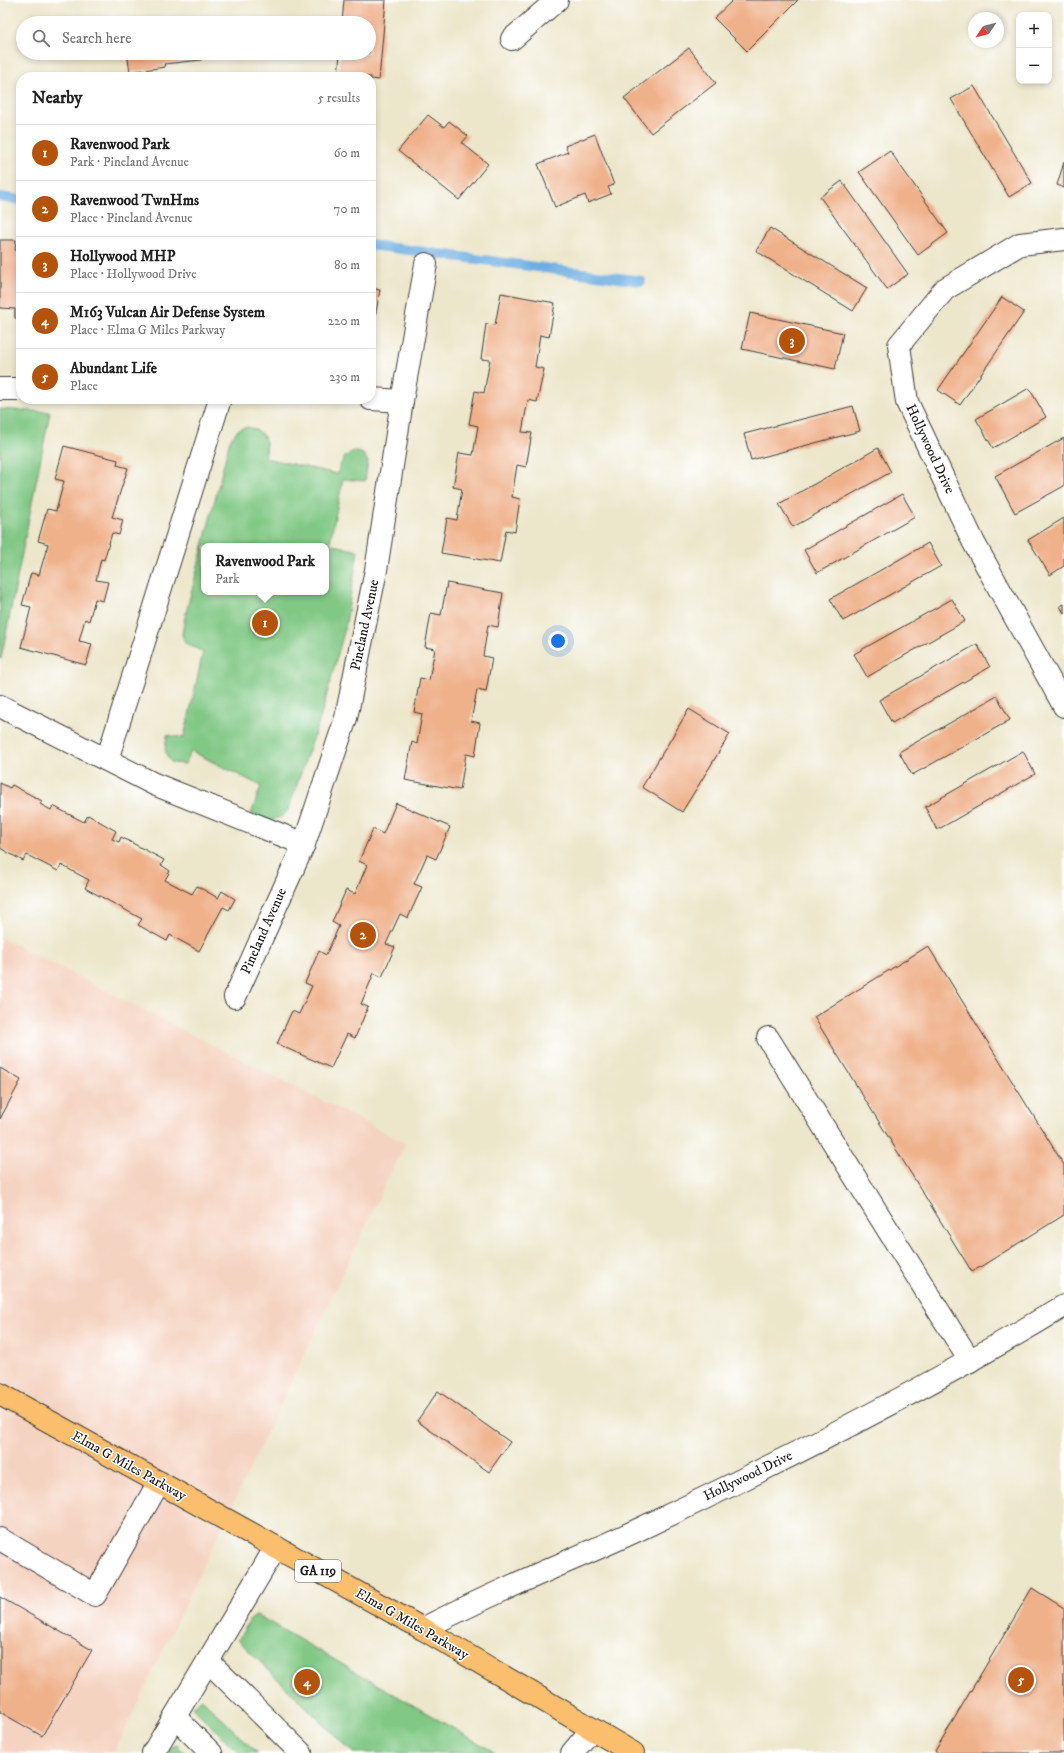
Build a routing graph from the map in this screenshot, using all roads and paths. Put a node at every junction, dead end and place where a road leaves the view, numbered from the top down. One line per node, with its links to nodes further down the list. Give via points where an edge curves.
1 (557, 0): 2 (street)
2 (512, 39)
3 (1064, 239): 11 (street, Hollywood Drive, via 1020,244 945,289 899,345 907,402 974,543)
4 (426, 264): 8 (street, Pineland Avenue)
5 (0, 389): 6 (street)
6 (16, 389)
7 (376, 399): 8 (street)
8 (402, 400): 13 (street, Pineland Avenue, via 376,570 346,718)
9 (218, 404): 12 (street)
10 (0, 706): 12 (street)
11 (1064, 706)
12 (107, 760): 13 (street, via 154,784)
13 (304, 844): 14 (street, Pineland Avenue)
14 (235, 997)
15 (768, 1038): 17 (street)
16 (1064, 1306): 17 (street, Hollywood Drive)
17 (970, 1360): 22 (street, Hollywood Drive, via 779,1462 640,1529 465,1606)
18 (0, 1394): 19 (main road, Elma G Miles Parkway / GA 119)
19 (159, 1482): 20 (street, via 95,1595); 21 (main road, Elma G Miles Parkway / GA 119)
20 (0, 1539)
21 (276, 1547): 22 (main road, Elma G Miles Parkway / GA 119); 23 (street)
22 (423, 1629): 25 (main road, Elma G Miles Parkway / GA 119)
23 (208, 1661): 24 (street); 28 (street)
24 (175, 1717): 26 (street); 27 (street)
25 (592, 1729): 29 (street); 30 (main road, Elma G Miles Parkway / GA 119)
26 (153, 1753)
27 (211, 1753)
28 (301, 1753)
29 (572, 1753)
30 (633, 1753)

